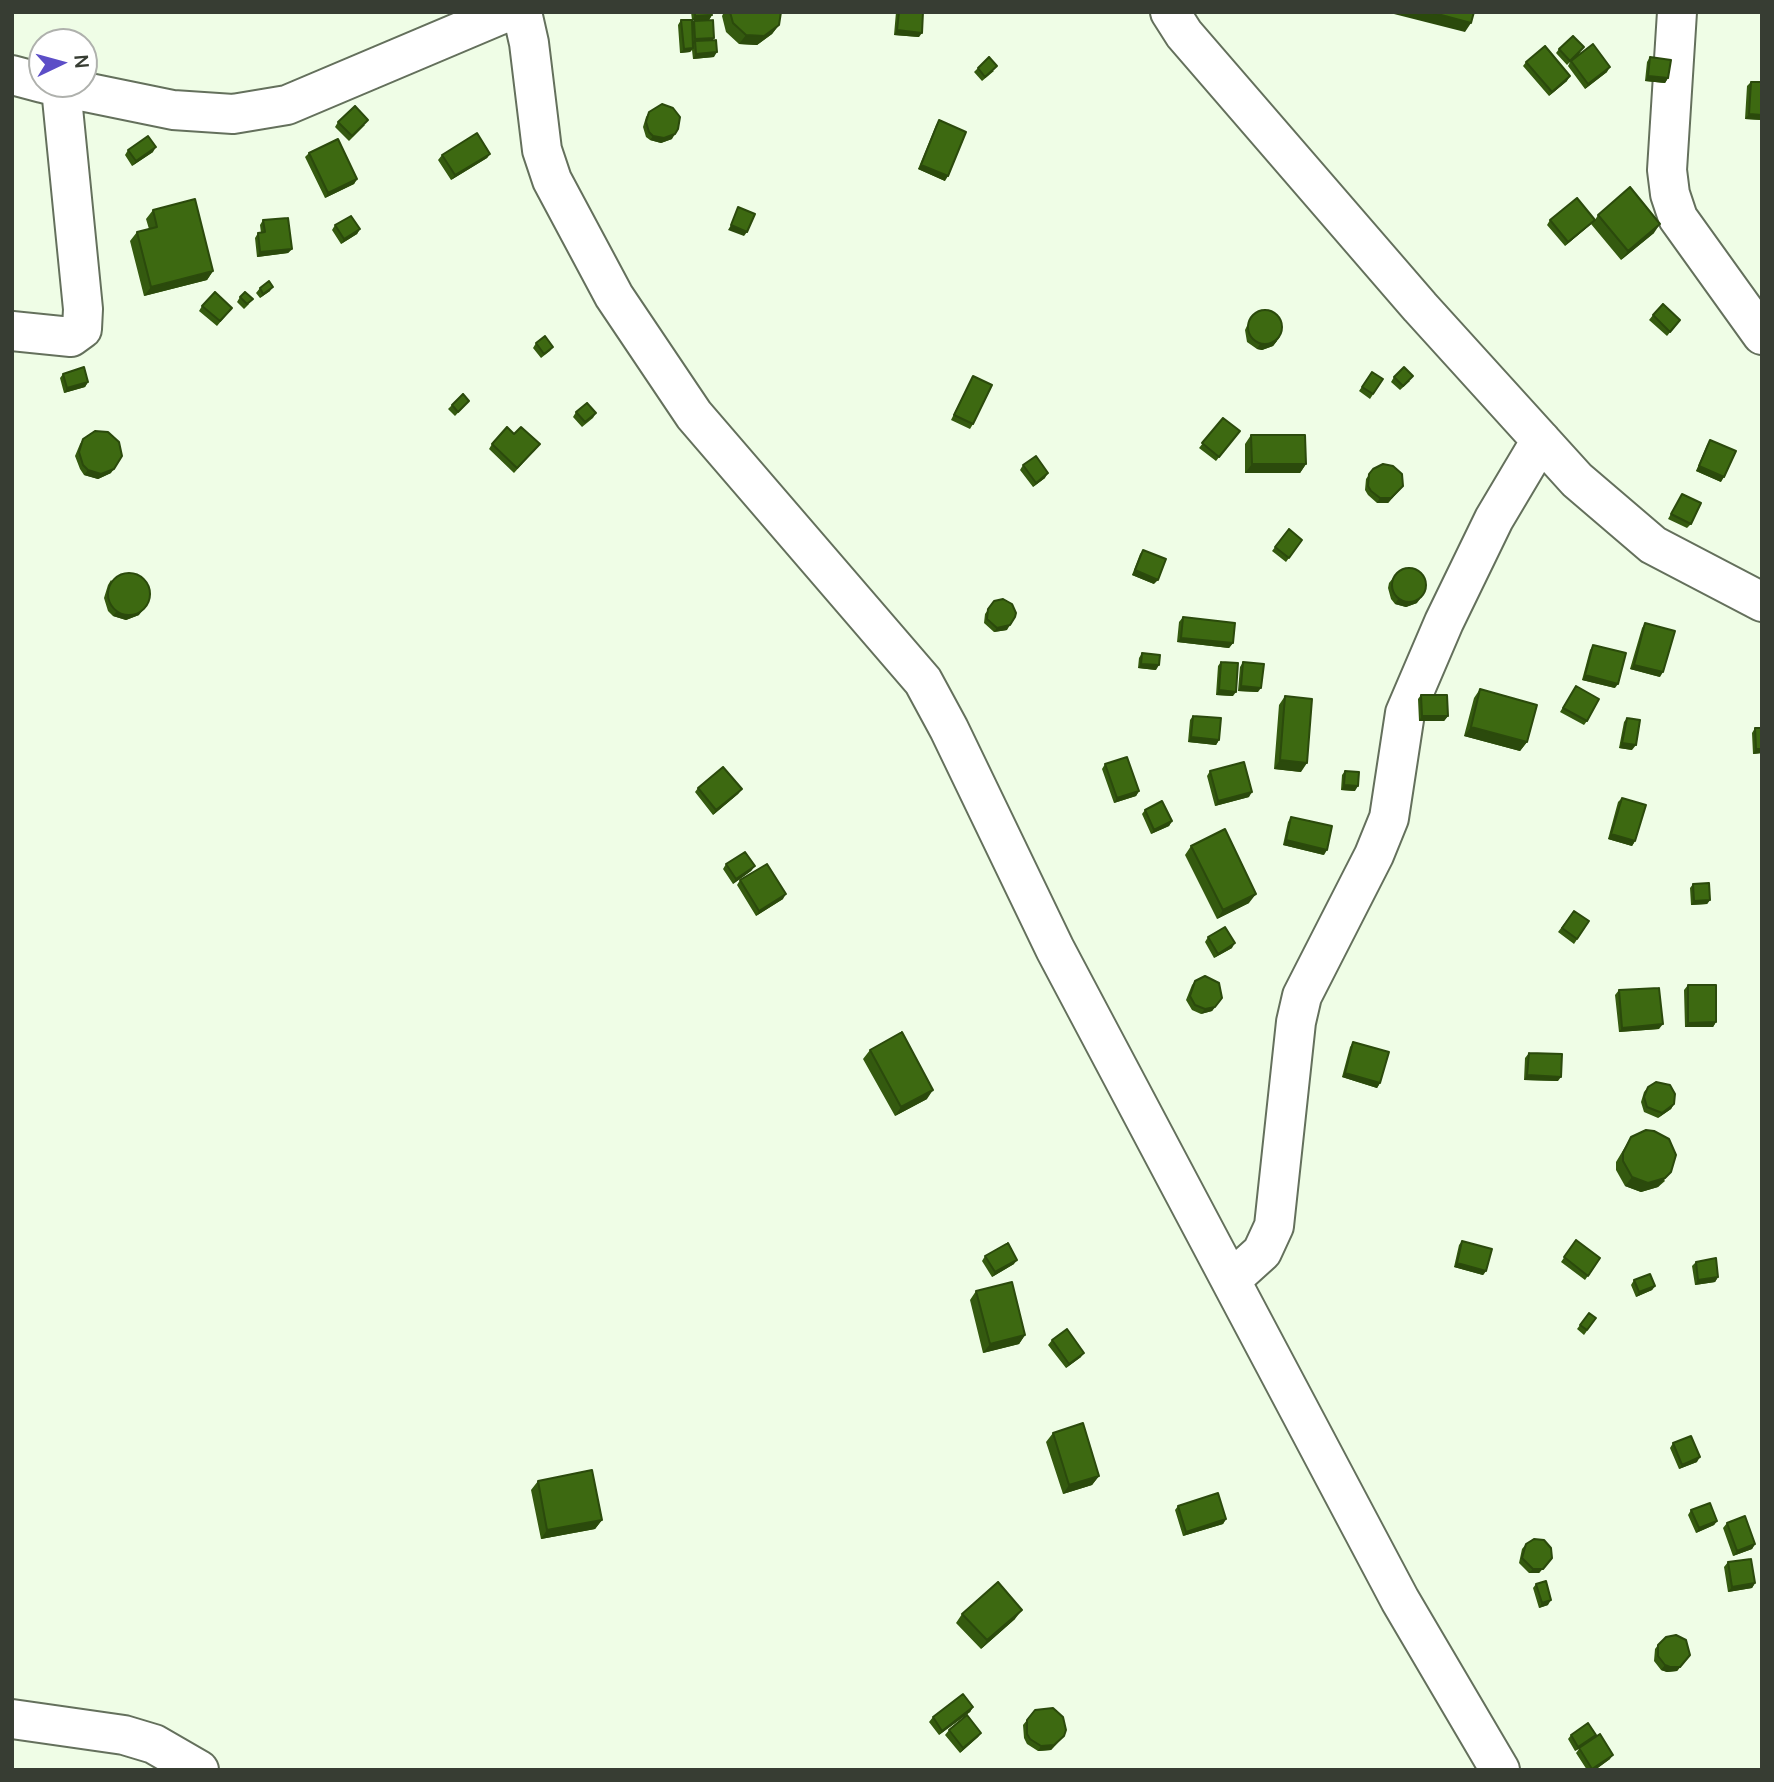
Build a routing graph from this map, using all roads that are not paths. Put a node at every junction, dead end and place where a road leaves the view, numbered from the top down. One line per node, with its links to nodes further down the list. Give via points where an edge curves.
1 (507, 12): 5 (street, via 286,104 233,114 173,110)
2 (523, 12): 11 (street, via 542,150 552,180 614,296 694,415 923,681 1055,949)
3 (1170, 12): 9 (street, via 1184,34 1420,307)
4 (1677, 12): 8 (street, via 1667,170 1670,194 1678,218)
5 (98, 95)
6 (52, 98): 7 (street, via 83,309 82,329 71,337)
7 (12, 331)
8 (1762, 335)
9 (1541, 440): 10 (street, via 1577,480 1653,545); 11 (street, via 1494,519 1405,713 1389,818 1302,996 1275,1226 1262,1252)
10 (1762, 602)
11 (1231, 1280): 14 (street, via 1400,1600)
12 (12, 1719): 13 (street, via 124,1735 155,1744)
13 (199, 1770)
14 (1500, 1770)

